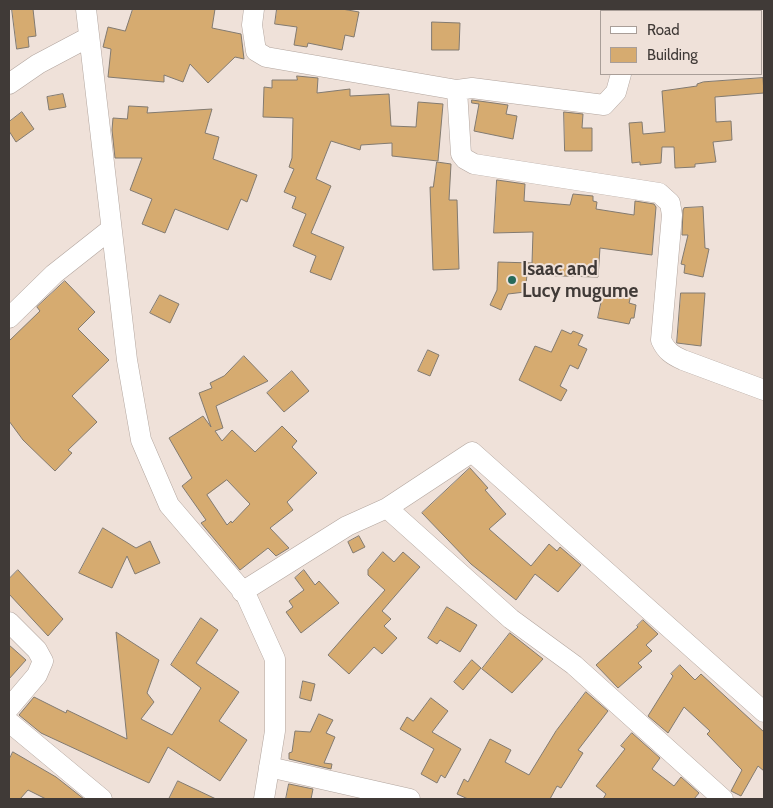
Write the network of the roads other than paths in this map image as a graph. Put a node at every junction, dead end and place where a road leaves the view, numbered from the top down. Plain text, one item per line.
1 (86, 9) edge
2 (254, 9) edge
3 (88, 37) junction
4 (621, 75) edge
5 (9, 84) edge
6 (457, 90) junction
7 (111, 229) junction
8 (9, 318) edge
9 (764, 390) edge
10 (387, 508) junction
11 (242, 592) junction
12 (9, 622) edge
13 (9, 708) edge
14 (764, 712) edge
15 (9, 722) edge
16 (269, 767) junction
17 (102, 799) edge
18 (264, 799) edge
19 (410, 799) edge
20 (723, 799) edge

1 - 3 street
2 - 6 street
3 - 5 street
3 - 7 street
4 - 6 street
6 - 9 street
7 - 8 street
7 - 11 street
10 - 11 street
10 - 14 street
10 - 20 street
11 - 16 street
12 - 13 street
15 - 17 street
16 - 18 street
16 - 19 street

